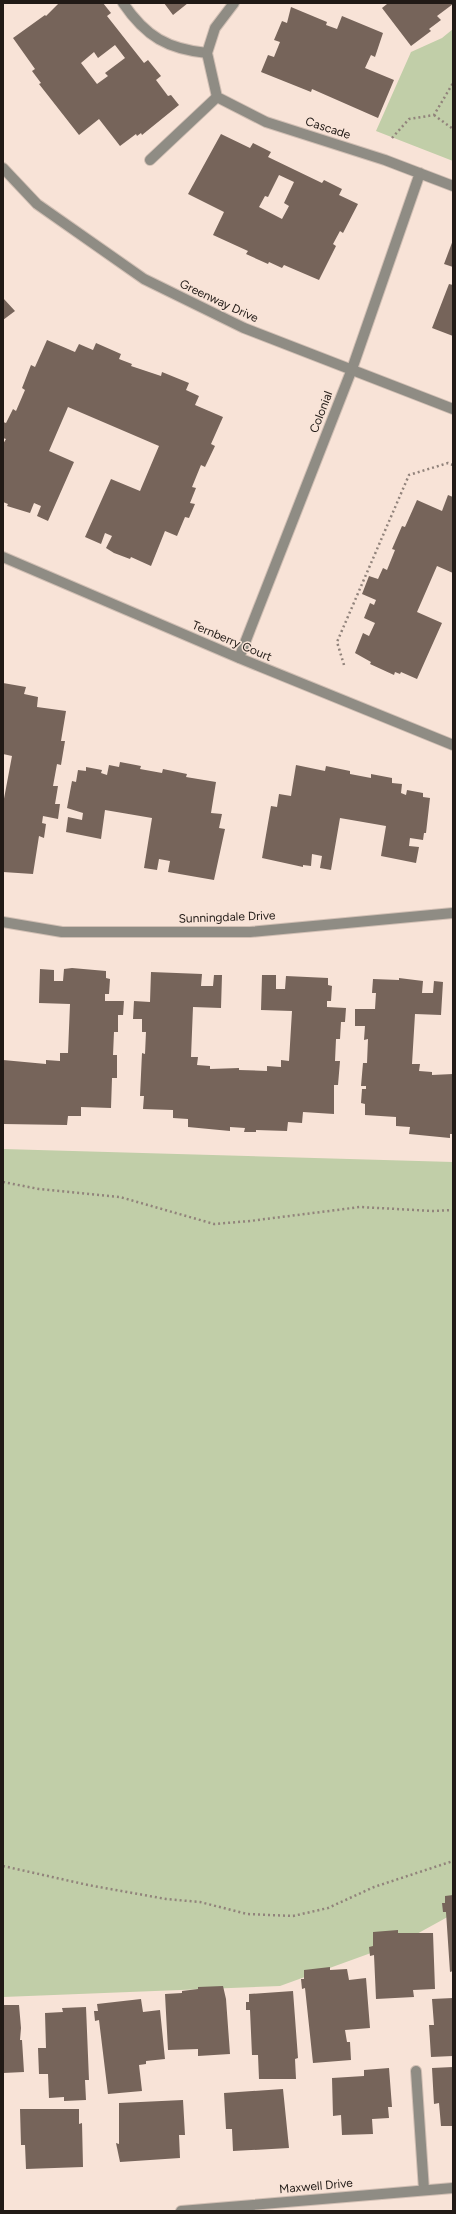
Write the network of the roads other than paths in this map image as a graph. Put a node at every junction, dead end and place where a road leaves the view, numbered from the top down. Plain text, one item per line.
1 (123, 3) edge
2 (234, 3) edge
3 (207, 53) junction
4 (217, 97) junction
5 (150, 160) dead end
6 (3, 168) edge
7 (420, 173) junction
8 (453, 186) edge
9 (352, 369) junction
10 (453, 409) edge
11 (3, 557) edge
12 (239, 658) junction
13 (453, 745) edge
14 (453, 913) edge
15 (3, 922) edge
16 (416, 2071) dead end
17 (453, 2188) edge
18 (424, 2190) junction
19 (181, 2211) edge

1 - 3 street
2 - 3 street
3 - 4 street
4 - 5 street
4 - 7 street, Cascade
6 - 9 street, Greenway Drive
7 - 8 street, Cascade
7 - 9 street, Colonial
9 - 10 street, Greenway Drive
9 - 12 street, Colonial
11 - 12 street, Ternberry Court
12 - 13 street, Ternberry Court
14 - 15 street, Sunningdale Drive
16 - 18 street
17 - 18 street, Maxwell Drive
18 - 19 street, Maxwell Drive

